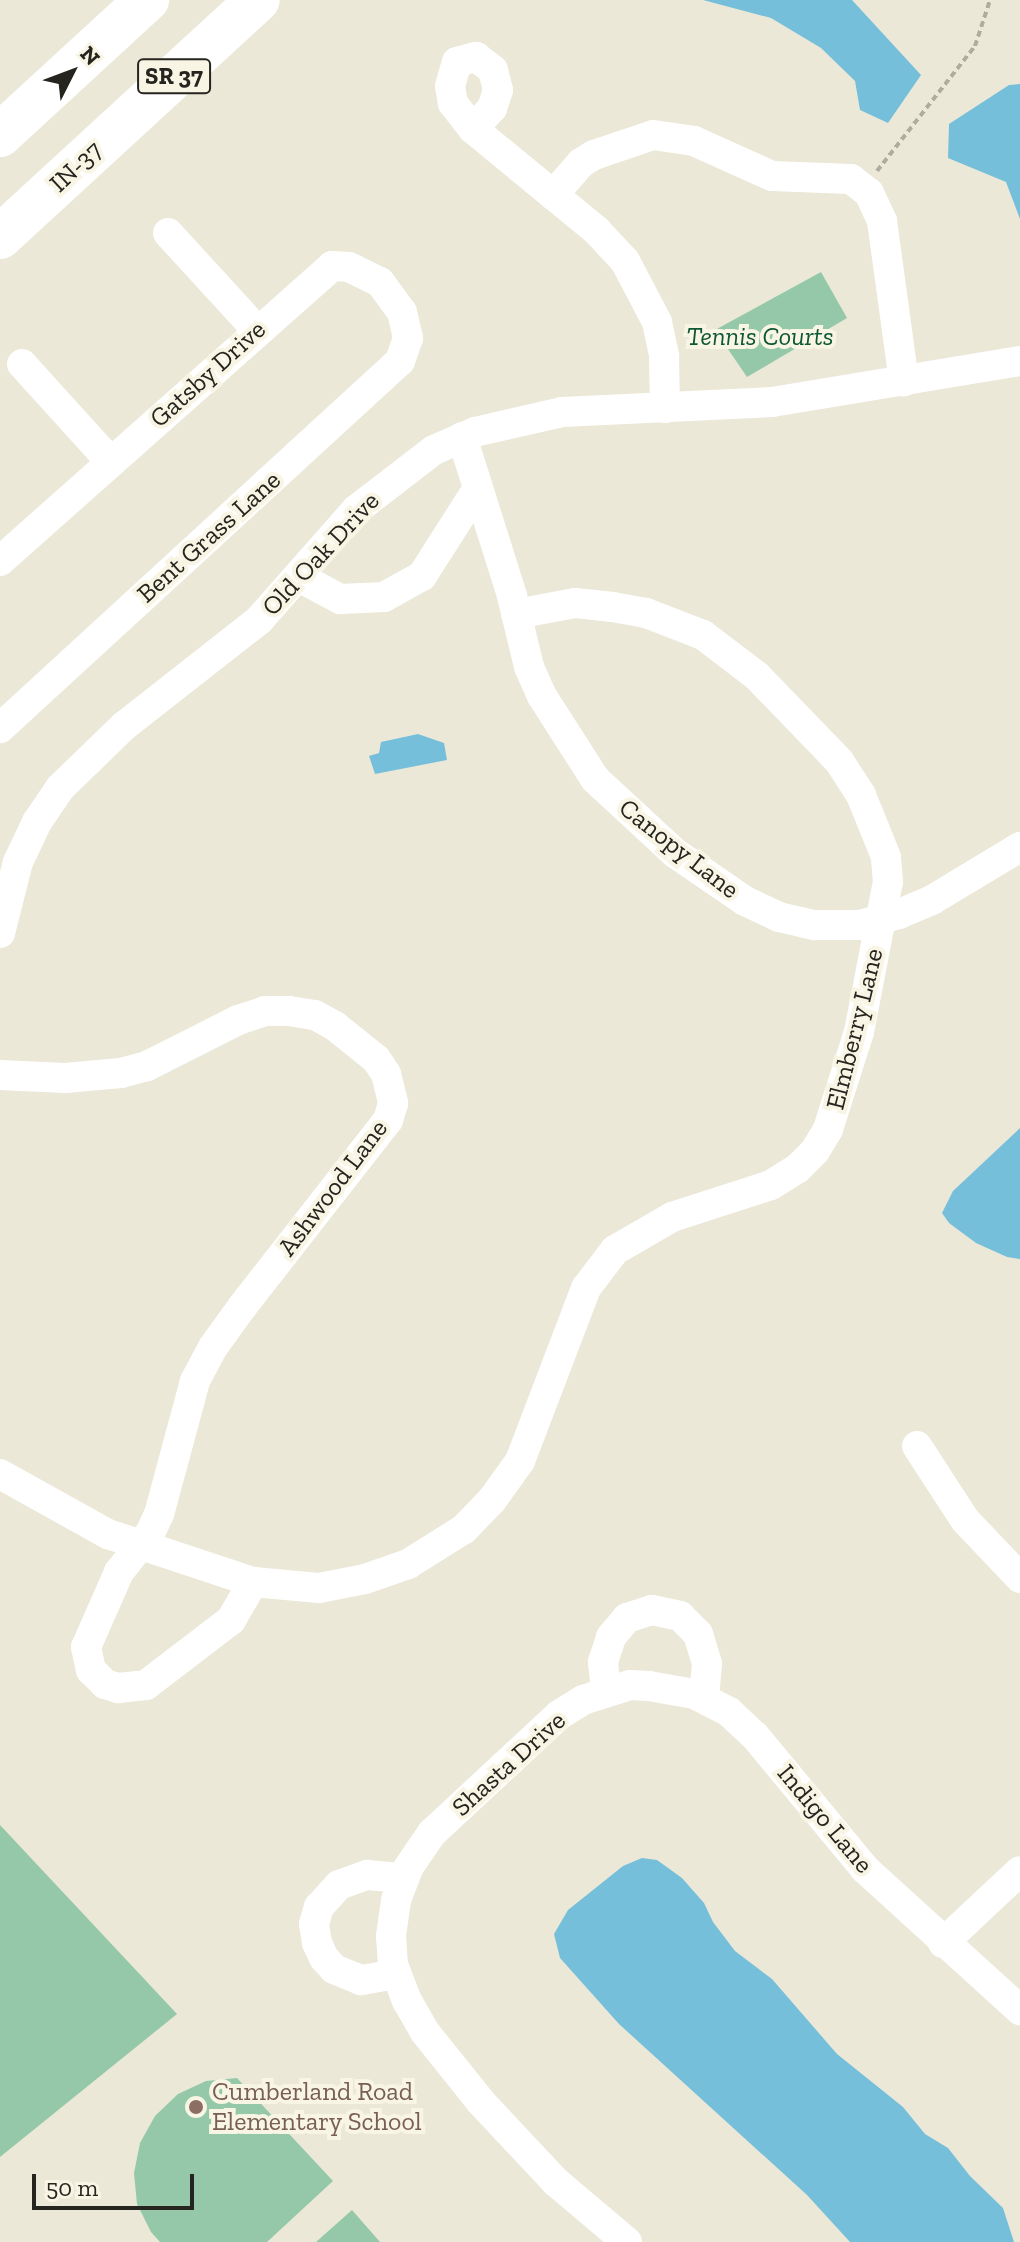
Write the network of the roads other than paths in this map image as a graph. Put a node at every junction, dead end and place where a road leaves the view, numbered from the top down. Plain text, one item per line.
1 (147, 0) edge
2 (258, 0) edge
3 (473, 129) dead end
4 (0, 135) edge
5 (553, 195) junction
6 (168, 233) dead end
7 (0, 237) edge
8 (257, 330) junction
9 (408, 338) joint
10 (1020, 361) edge
11 (22, 364) dead end
12 (904, 382) junction
13 (665, 408) junction
14 (462, 437) junction
15 (111, 462) junction
16 (478, 488) junction
17 (0, 561) edge
18 (299, 577) junction
19 (516, 614) junction
20 (0, 728) edge
21 (1020, 847) edge
22 (883, 920) junction
23 (0, 933) edge
24 (0, 1075) edge
25 (917, 1446) dead end
26 (0, 1474) edge
27 (140, 1546) junction
28 (1020, 1578) edge
29 (253, 1582) junction
30 (606, 1691) junction
31 (704, 1697) junction
32 (1020, 1871) edge
33 (403, 1878) junction
34 (943, 1943) junction
35 (396, 1974) junction
36 (1020, 2010) edge
37 (627, 2242) edge

1 - 4 highway, SR 37
2 - 7 highway, IN-37 / SR 37
3 - 5 street
5 - 12 street
5 - 13 street
6 - 8 street
8 - 9 street, Gatsby Drive
8 - 15 street, Gatsby Drive
9 - 20 street, Bent Grass Lane
10 - 12 street, Old Oak Drive
11 - 15 street
12 - 13 street, Old Oak Drive
13 - 14 street, Old Oak Drive
14 - 16 street, Canopy Lane
14 - 18 street, Old Oak Drive
15 - 17 street, Gatsby Drive
16 - 18 street
16 - 19 street, Canopy Lane
18 - 23 street, Old Oak Drive
19 - 22 street, Canopy Lane
19 - 22 street, Elmberry Lane
21 - 22 street, Canopy Lane
22 - 29 street, Elmberry Lane
24 - 27 street, Ashwood Lane
25 - 28 street
26 - 27 street
27 - 29 street
27 - 29 street, Ashwood Lane
30 - 31 street, Indigo Lane
30 - 31 street
30 - 33 street, Shasta Drive
31 - 34 street, Indigo Lane
32 - 34 street
33 - 35 street, Shasta Drive
33 - 35 street
34 - 36 street, Indigo Lane
35 - 37 street, Shasta Drive

